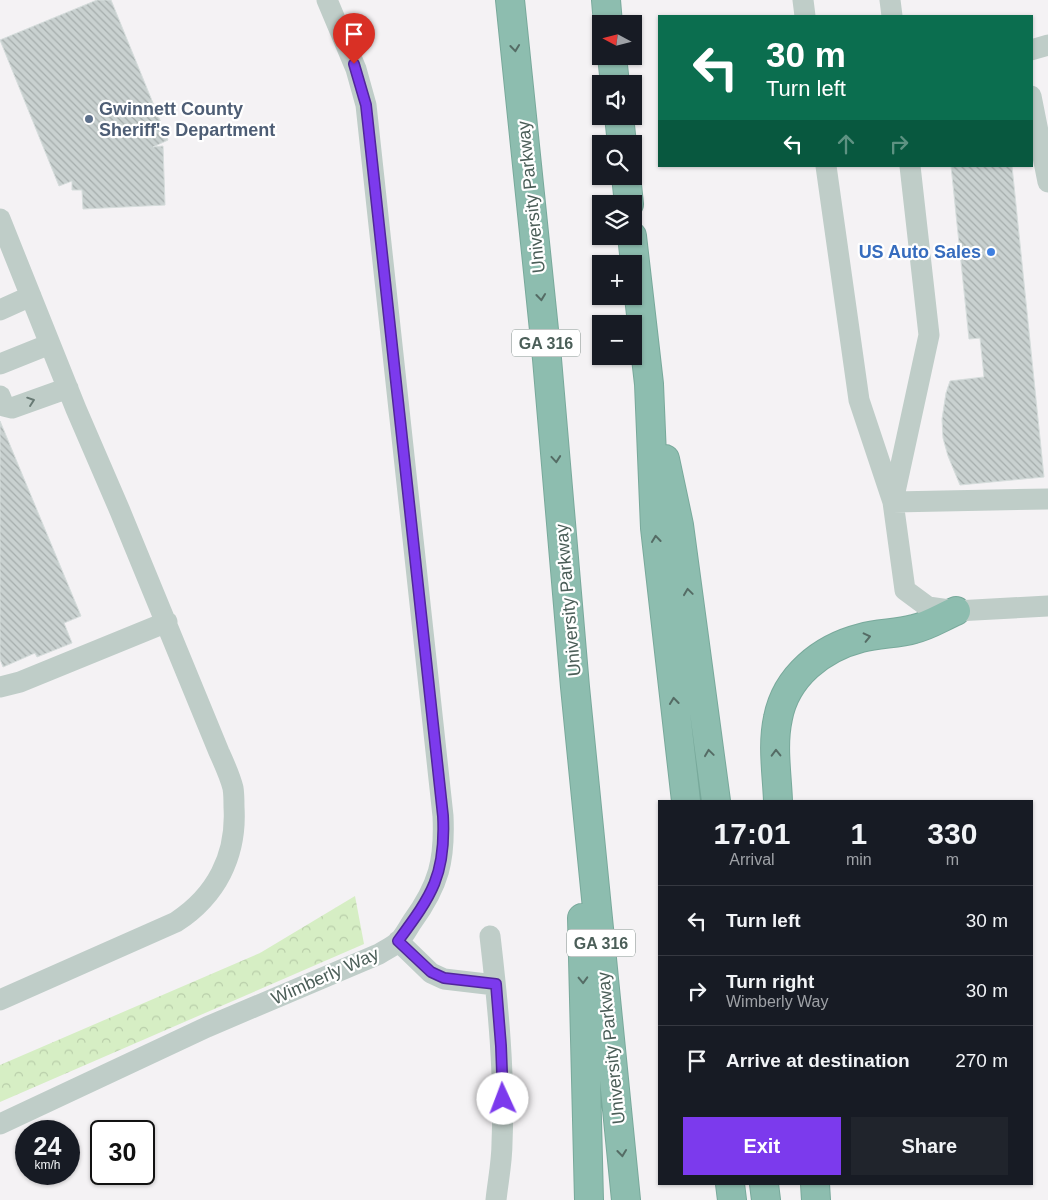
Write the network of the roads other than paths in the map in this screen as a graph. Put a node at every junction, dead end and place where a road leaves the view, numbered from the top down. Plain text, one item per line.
1 (327, 0) edge
2 (510, 0) edge
3 (606, 0) edge
4 (803, 0) edge
5 (890, 0) edge
6 (607, 15) edge
7 (805, 15) edge
8 (892, 15) edge
9 (1048, 45) edge
10 (1033, 49) edge
11 (1033, 106) edge
12 (826, 167) edge
13 (910, 167) edge
14 (1048, 182) edge
15 (0, 219) edge
16 (633, 245) edge
17 (7, 258) edge
18 (31, 296) junction
19 (0, 310) edge
20 (50, 344) junction
21 (0, 364) edge
22 (649, 384) junction
23 (68, 388) junction
24 (0, 396) edge
25 (1048, 499) edge
26 (893, 502) junction
27 (1048, 606) edge
28 (956, 611) junction
29 (166, 622) junction
30 (0, 687) edge
31 (575, 687) junction
32 (686, 800) edge
33 (716, 800) edge
34 (778, 800) edge
35 (490, 936) dead end
36 (398, 941) junction
37 (496, 984) junction
38 (0, 1000) edge
39 (0, 1124) edge
40 (730, 1185) edge
41 (764, 1185) edge
42 (815, 1185) edge
43 (496, 1200) edge
44 (589, 1200) edge
45 (626, 1200) edge
46 (732, 1200) edge
47 (766, 1200) edge
48 (816, 1200) edge

1 - 36 street, Wimberly Way
2 -> 31 highway, University Parkway / GA 316
3 - 6 highway
4 - 7 street
5 - 8 street
9 - 10 street
11 - 14 street
12 - 26 street
13 - 26 street
15 - 17 street
16 - 22 highway
17 - 18 street
18 - 19 street
18 - 20 street
20 - 21 street
20 - 23 street
32 -> 22 highway
33 -> 22 highway
24 -> 23 street
23 - 29 street
25 - 26 street
26 - 28 street
27 - 28 street
34 -> 28 highway
29 - 30 street
29 - 38 street
31 -> 44 highway
31 -> 45 highway, University Parkway / GA 316
35 - 37 street
36 - 37 street
36 - 39 street, Wimberly Way
37 - 43 street
40 - 46 highway
41 - 47 highway
42 - 48 highway

